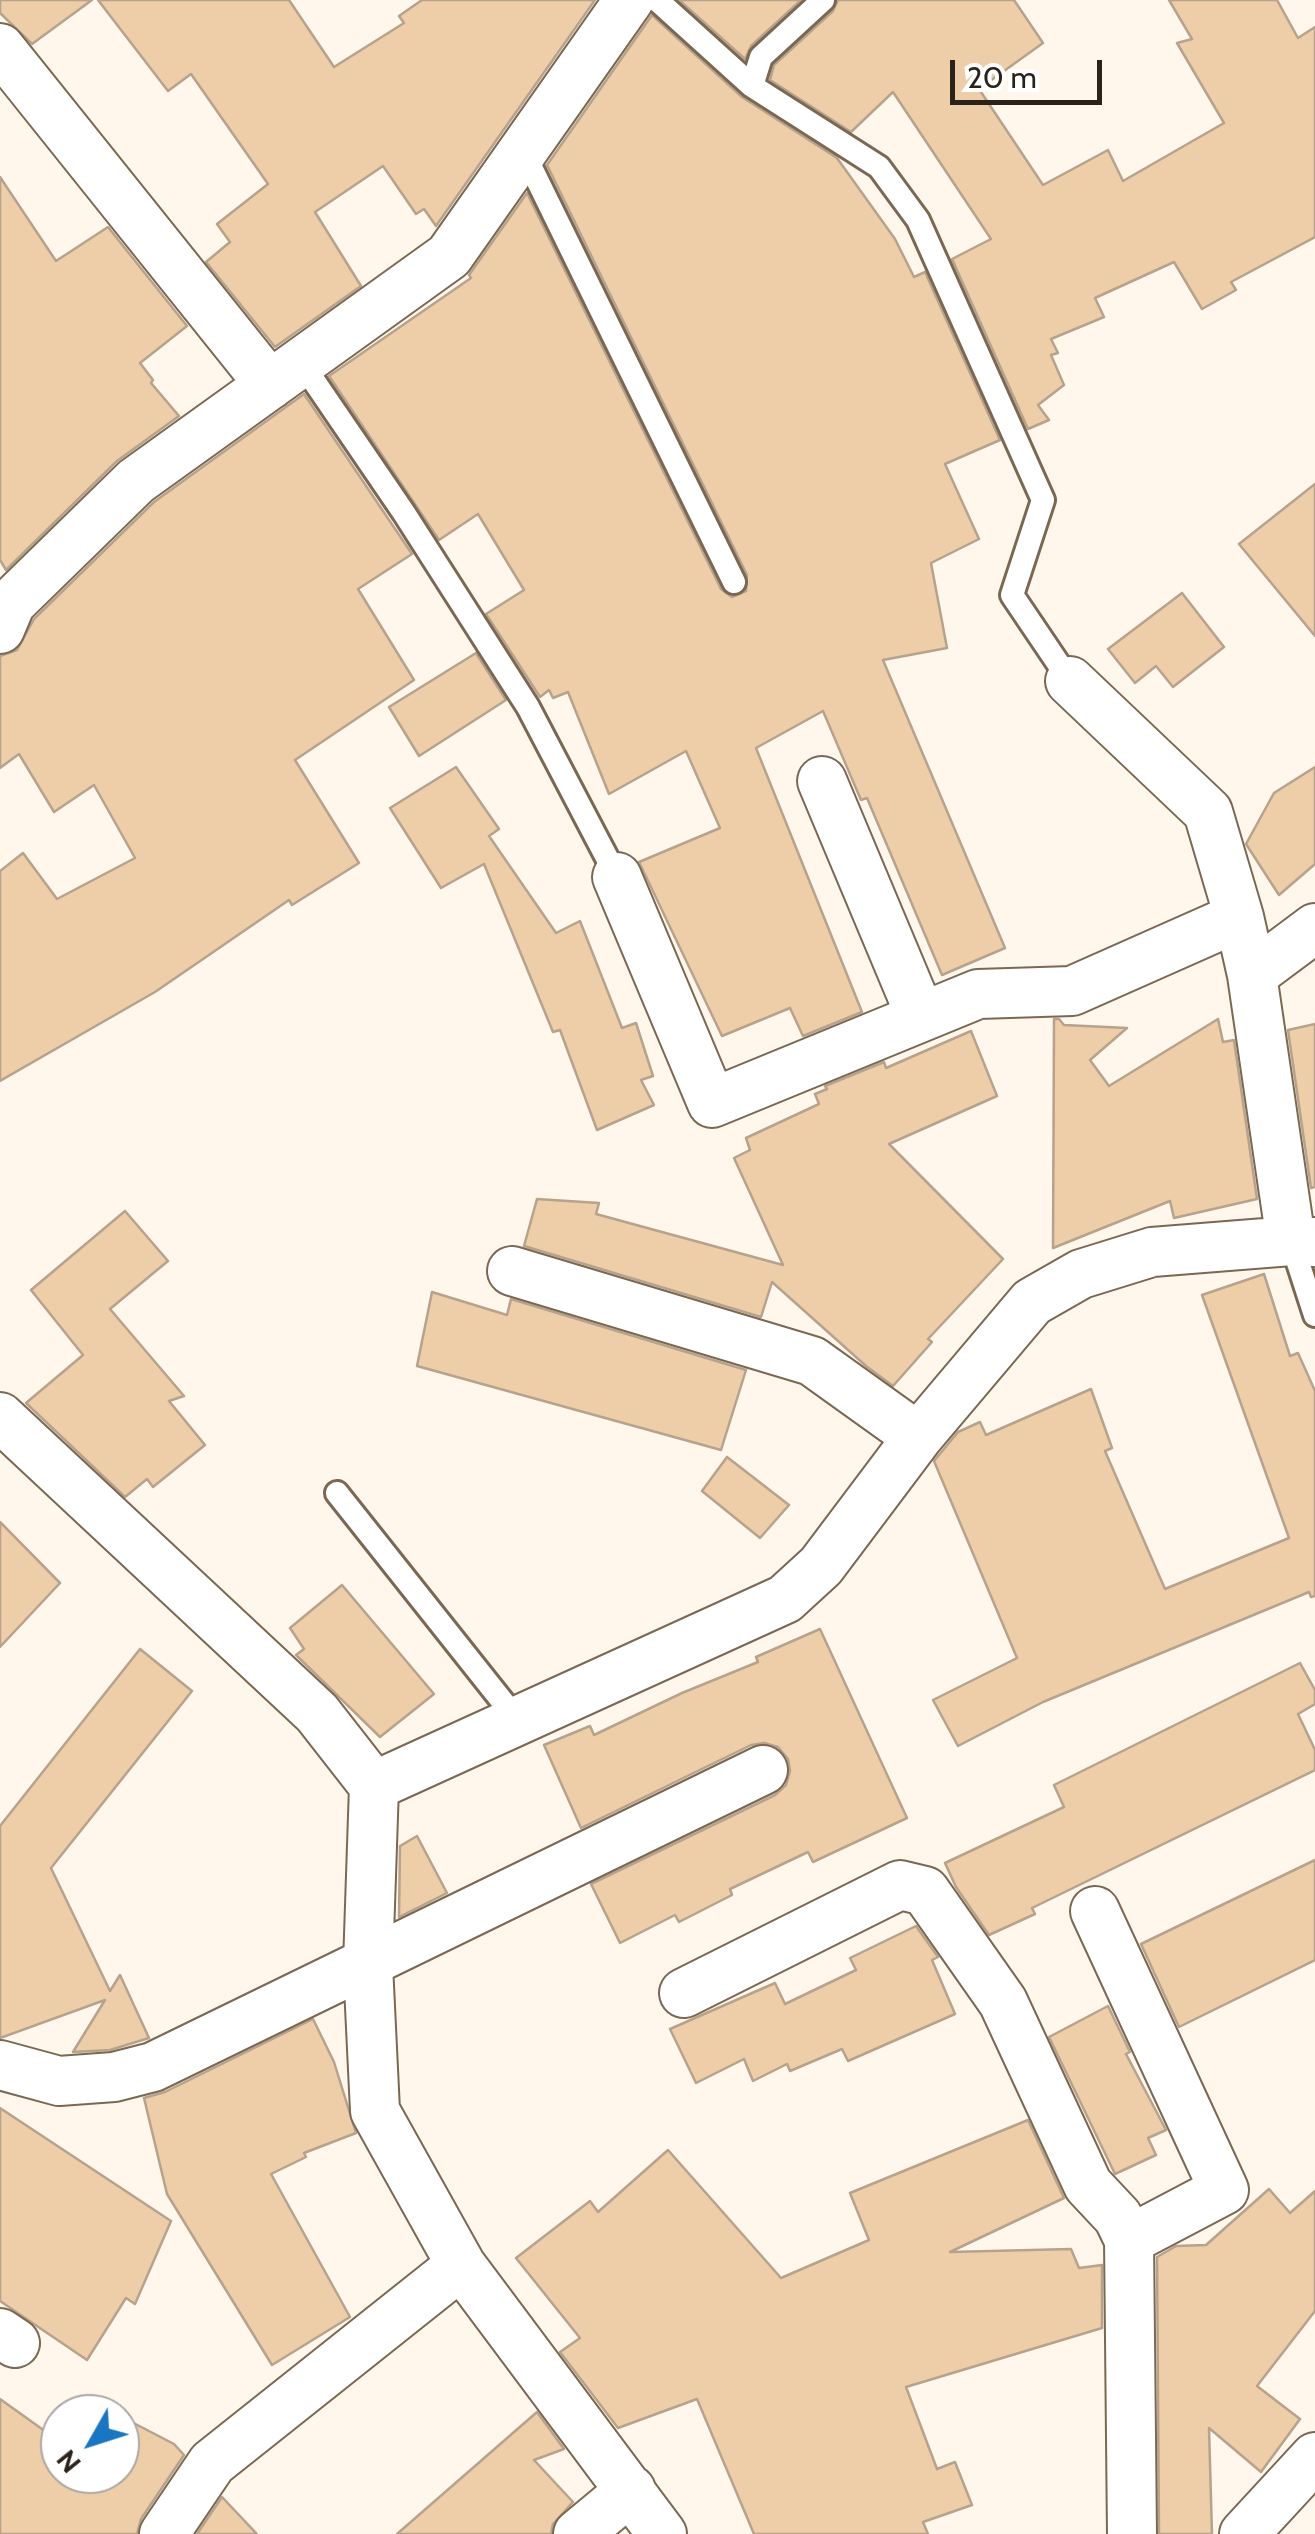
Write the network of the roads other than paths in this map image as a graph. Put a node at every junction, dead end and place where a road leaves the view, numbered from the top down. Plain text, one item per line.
1 (629, 0) edge
2 (657, 0) edge
3 (824, 0) edge
4 (0, 48) edge
5 (752, 86) junction
6 (522, 151) junction
7 (286, 374) junction
8 (734, 582) dead end
9 (0, 629) edge
10 (1070, 681) joint
11 (822, 781) dead end
12 (617, 876) joint
13 (1239, 917) junction
14 (1315, 928) edge
15 (1252, 975) junction
16 (922, 1017) junction
17 (1303, 1242) edge
18 (512, 1272) dead end
19 (1315, 1315) edge
20 (0, 1418) edge
21 (918, 1438) junction
22 (336, 1492) dead end
23 (518, 1721) junction
24 (763, 1770) dead end
25 (374, 1786) junction
26 (1095, 1911) dead end
27 (368, 1965) junction
28 (684, 1993) dead end
29 (0, 2065) edge
30 (1129, 2240) junction
31 (462, 2265) junction
32 (1315, 2457) edge
33 (631, 2490) junction
34 (164, 2534) edge
35 (578, 2534) edge
36 (662, 2534) edge
37 (1132, 2534) edge
38 (1244, 2534) edge

1 - 6 street
2 - 5 lane
3 - 5 lane
4 - 7 street
5 - 10 lane
6 - 7 street
6 - 8 lane
7 - 9 street
7 - 12 lane
10 - 13 street
11 - 16 street
12 - 16 street
13 - 15 street
13 - 16 street
14 - 15 street
15 - 17 street
17 - 19 lane
17 - 21 street
18 - 21 street
20 - 25 street
21 - 23 street
22 - 23 lane
23 - 25 street
24 - 27 street
25 - 27 street
26 - 30 street
27 - 29 street
27 - 31 street
28 - 30 street
30 - 37 street
31 - 33 street
31 - 34 street
32 - 38 street
33 - 35 street
33 - 36 street

